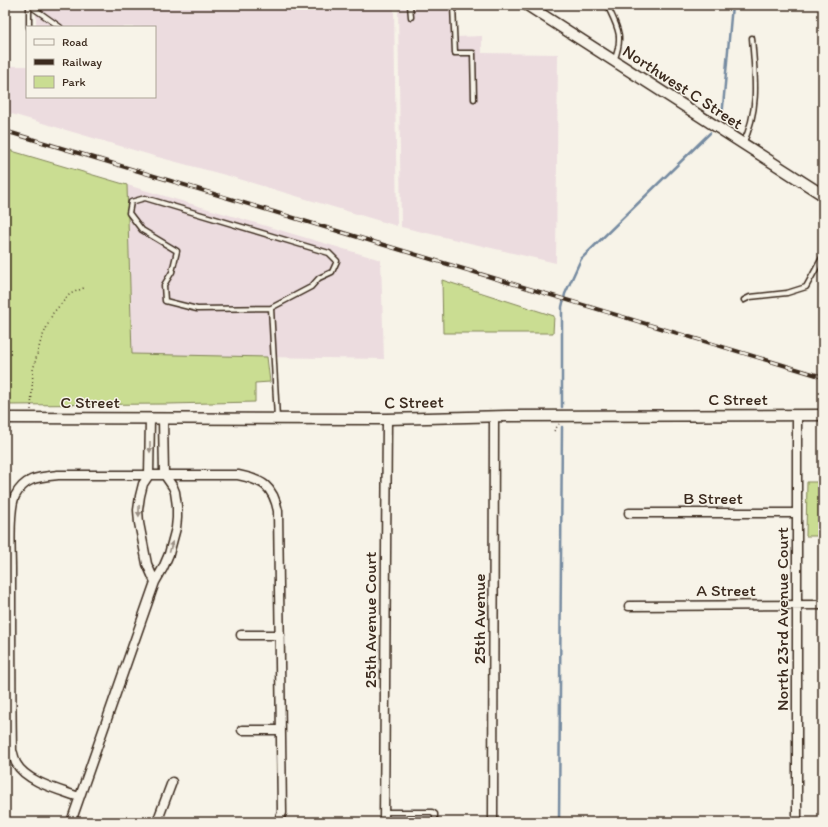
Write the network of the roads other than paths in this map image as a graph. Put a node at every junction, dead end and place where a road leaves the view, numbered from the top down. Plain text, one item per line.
1 (29, 5) edge
2 (410, 5) edge
3 (453, 5) edge
4 (527, 5) edge
5 (607, 5) edge
6 (411, 18) dead end
7 (29, 26) edge
8 (59, 26) edge
9 (752, 38) dead end
10 (613, 61) junction
11 (474, 99) dead end
12 (742, 144) junction
13 (823, 195) edge
14 (823, 256) edge
15 (744, 300) dead end
16 (271, 308) junction
17 (797, 415) junction
18 (823, 415) edge
19 (494, 417) junction
20 (5, 418) edge
21 (278, 418) junction
22 (150, 419) junction
23 (163, 419) junction
24 (387, 419) junction
25 (164, 474) junction
26 (149, 475) junction
27 (629, 513) dead end
28 (796, 513) junction
29 (155, 582) junction
30 (797, 605) junction
31 (823, 605) edge
32 (629, 606) dead end
33 (241, 635) dead end
34 (280, 635) junction
35 (242, 730) dead end
36 (281, 730) junction
37 (172, 782) dead end
38 (79, 796) junction
39 (384, 812) junction
40 (71, 822) edge
41 (157, 822) edge
42 (278, 822) edge
43 (384, 822) edge
44 (435, 822) edge
45 (493, 822) edge
46 (797, 822) edge

1 - 7 lane
1 - 8 lane
2 - 6 lane
3 - 11 lane
4 - 10 street, Northwest C Street
5 - 10 lane
9 - 12 lane
10 - 12 street, Northwest C Street
12 - 13 street, Northwest C Street
14 - 15 lane
16 - 16 lane
16 - 21 lane
17 - 18 street, C Street
17 - 19 street, C Street
17 - 28 street, North 23rd Avenue Court
19 - 24 street, C Street
19 - 45 street, 25th Avenue
20 - 22 street, C Street
21 - 23 street, C Street
21 - 24 street, C Street
22 - 23 street, C Street
22 -> 26 street
23 - 25 street
24 - 39 street, 25th Avenue Court
25 - 26 street
29 -> 25 street
25 - 34 street
26 -> 29 street
26 - 38 street
27 - 28 street, B Street
28 - 30 street, North 23rd Avenue Court
29 - 38 street
30 - 31 street, A Street
30 - 32 street, A Street
30 - 46 street, North 23rd Avenue Court
33 - 34 street
34 - 36 street
35 - 36 street
36 - 42 street
37 - 41 street
38 - 40 street
39 - 43 street, 25th Avenue Court
39 - 44 lane

